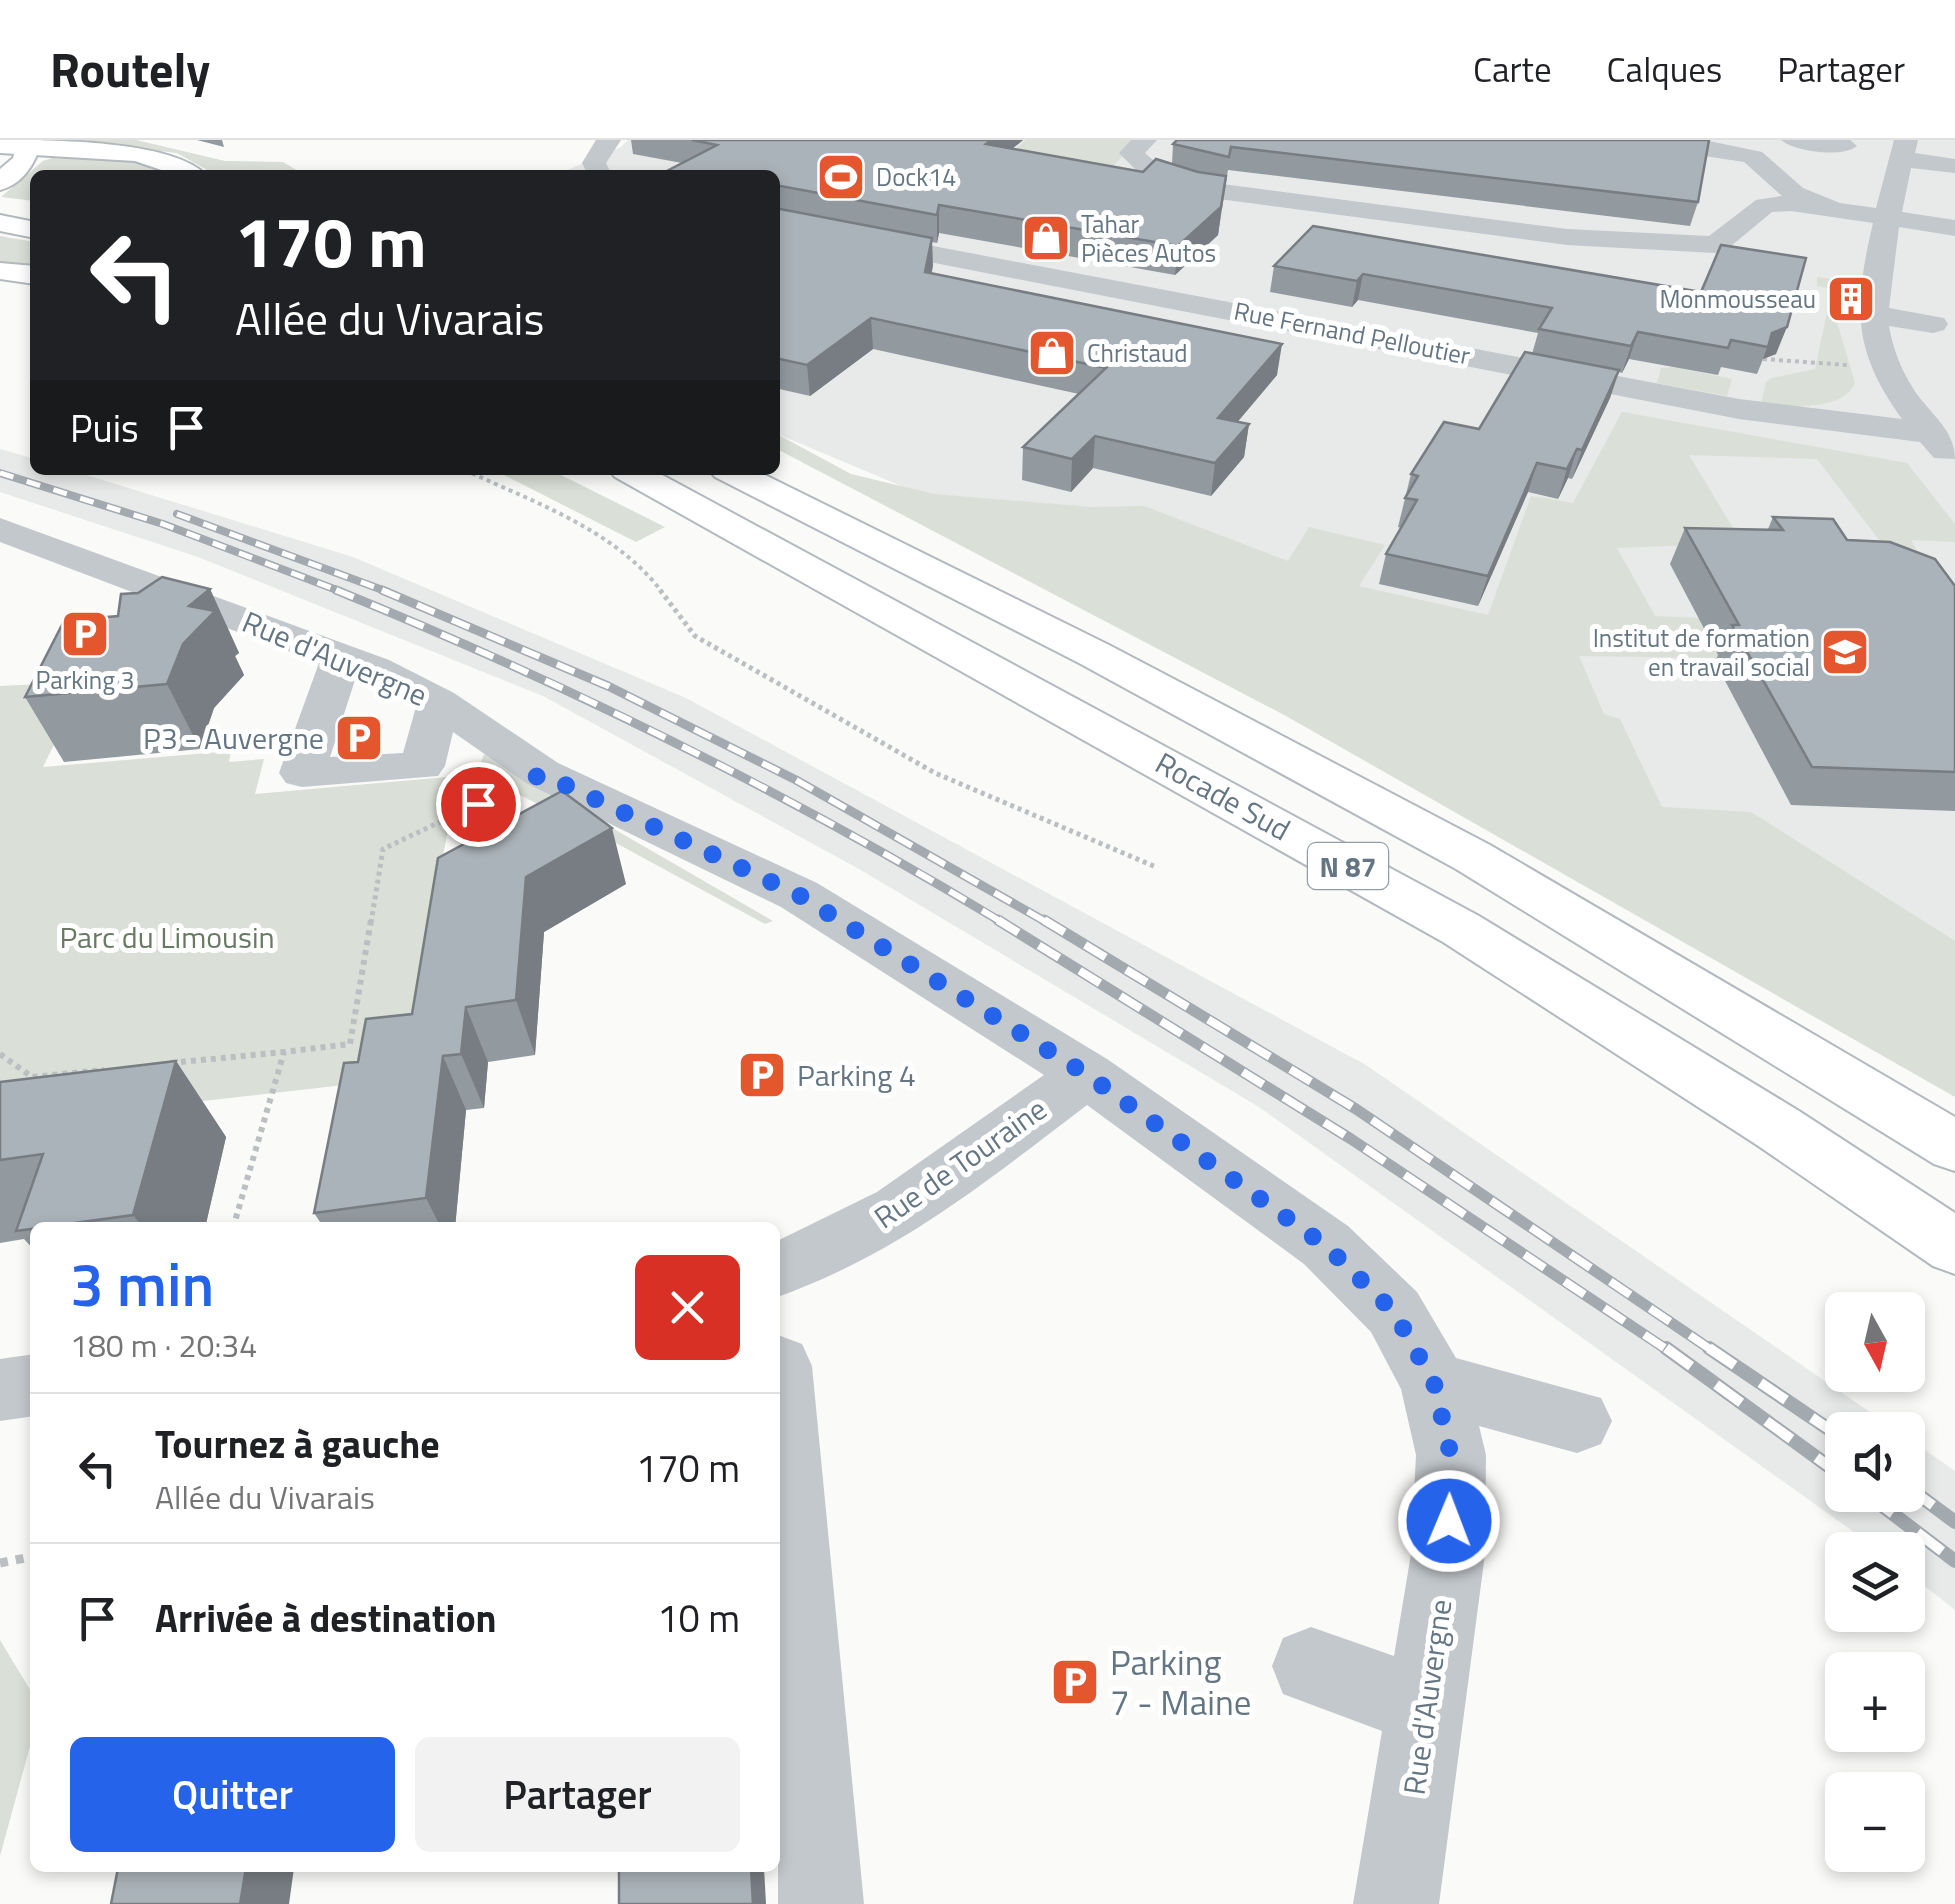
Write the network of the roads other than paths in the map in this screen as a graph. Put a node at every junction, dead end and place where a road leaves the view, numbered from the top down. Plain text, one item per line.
1 (60, 140) edge
2 (1145, 140) edge
3 (1645, 140) edge
4 (1793, 140) edge
5 (1657, 141) edge
6 (29, 143) edge
7 (1903, 145) edge
8 (0, 146) edge
9 (1845, 146) dead end
10 (564, 152) dead end
11 (140, 154) junction
12 (606, 158) edge
13 (1955, 166) edge
14 (186, 170) edge
15 (1, 182) edge
16 (30, 204) edge
17 (1836, 208) junction
18 (1890, 218) junction
19 (0, 223) edge
20 (780, 225) edge
21 (1955, 228) edge
22 (30, 229) edge
23 (0, 271) edge
24 (30, 274) edge
25 (1872, 314) junction
26 (1933, 324) dead end
27 (1930, 433) junction
28 (1955, 460) edge
29 (605, 475) edge
30 (636, 475) edge
31 (744, 475) edge
32 (781, 486) edge
33 (719, 524) junction
34 (0, 529) edge
35 (342, 657) junction
36 (439, 702) junction
37 (1086, 1074) junction
38 (1955, 1147) edge
39 (1955, 1247) edge
40 (780, 1268) edge
41 (1434, 1383) junction
42 (30, 1386) edge
43 (0, 1390) edge
44 (780, 1390) edge
45 (1578, 1421) dead end
46 (1312, 1666) dead end
47 (1425, 1707) junction
48 (822, 1904) edge
49 (1396, 1904) edge

1 - 11 main road
2 - 17 street
3 - 5 street
4 - 9 street
5 - 17 street
6 - 8 main road
6 - 11 main road
6 - 15 main road
7 - 13 street
7 - 18 street
10 - 12 street
11 - 14 main road
15 - 16 main road
17 - 18 street
18 - 21 street
18 - 25 street
19 - 22 main road
20 - 27 street, Rue Fernand Pelloutier
23 - 24 main road
25 - 26 street
25 - 27 street
27 - 28 street
29 - 33 main road
30 - 33 main road, Rocade Sud / N 87
31 - 32 main road, N 87
32 - 38 main road, N 87
33 - 39 main road, Rocade Sud / N 87
34 - 35 street, Rue d'Auvergne
35 - 36 street, Rue d'Auvergne
35 - 36 street
36 - 37 street, Rue d'Auvergne
37 - 40 street, Rue de Touraine
37 - 41 street, Rue d'Auvergne
41 - 45 street
41 - 47 street, Rue d'Auvergne
42 - 43 street
44 - 48 street
46 - 47 street
47 - 49 street, Rue d'Auvergne

